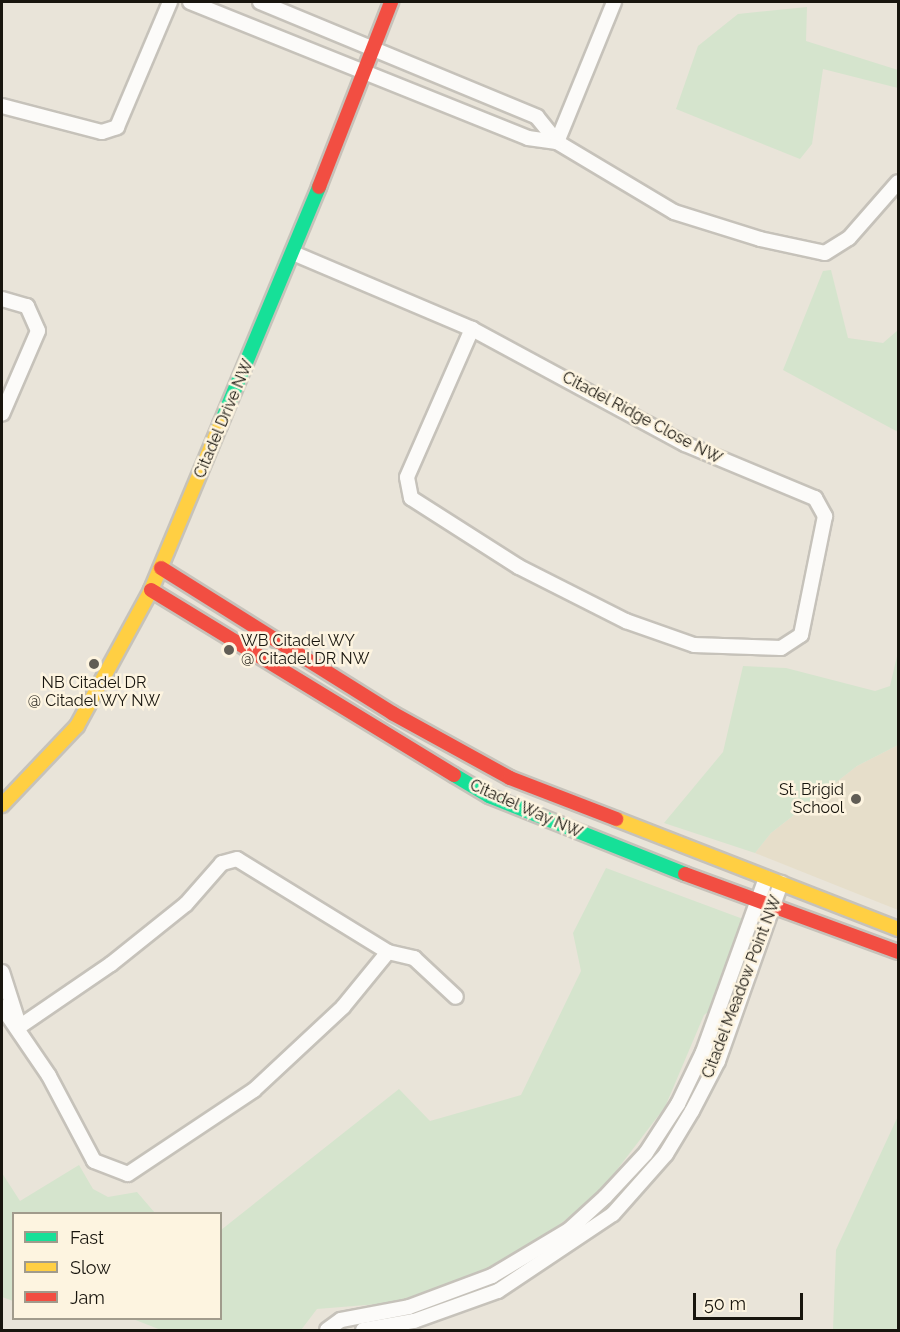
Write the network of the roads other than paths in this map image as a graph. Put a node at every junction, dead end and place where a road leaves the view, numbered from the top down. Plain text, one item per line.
1 (170, 2) edge
2 (190, 2) edge
3 (260, 2) edge
4 (391, 2) edge
5 (614, 2) edge
6 (375, 47) junction
7 (366, 71) junction
8 (2, 106) edge
9 (557, 142) junction
10 (898, 182) edge
11 (293, 253) junction
12 (2, 298) edge
13 (472, 329) junction
14 (2, 414) edge
15 (161, 567) junction
16 (151, 590) junction
17 (392, 713) junction
18 (380, 731) junction
19 (2, 806) edge
20 (629, 828) junction
21 (620, 851) junction
22 (766, 878) junction
23 (781, 883) junction
24 (758, 900) junction
25 (773, 906) junction
26 (898, 929) edge
27 (388, 952) junction
28 (898, 952) edge
29 (2, 972) edge
30 (456, 997) dead end
31 (2, 1008) edge
32 (19, 1027) junction
33 (327, 1330) edge
34 (363, 1330) edge

1 - 8 street
2 - 7 street
3 - 6 street
4 - 6 street, Citadel Drive NW
5 - 9 street
6 - 7 street, Citadel Drive NW
6 - 9 street
7 - 9 street
7 - 11 street, Citadel Drive NW
9 - 10 street
11 - 13 street, Citadel Ridge Close NW
11 - 15 street, Citadel Drive NW
12 - 14 street
13 - 13 street, Citadel Ridge Close NW
15 - 16 street, Citadel Drive NW
15 - 17 street, Citadel Way NW
16 - 18 street, Citadel Way NW
16 - 19 street, Citadel Drive NW
17 - 18 street
17 - 20 street, Citadel Way NW
18 - 21 street, Citadel Way NW
20 - 21 street
20 - 22 street, Citadel Way NW
21 - 24 street, Citadel Way NW
22 - 23 street, Citadel Way NW
22 - 24 street, Citadel Meadow Point NW
23 - 25 street, Citadel Meadow Point NW
23 - 26 street, Citadel Way NW
24 - 25 street, Citadel Way NW
24 - 33 street, Citadel Meadow Point NW
25 - 28 street, Citadel Way NW
25 - 34 street, Citadel Meadow Point NW
27 - 30 street
27 - 32 street
27 - 32 street
29 - 32 street
31 - 32 street

